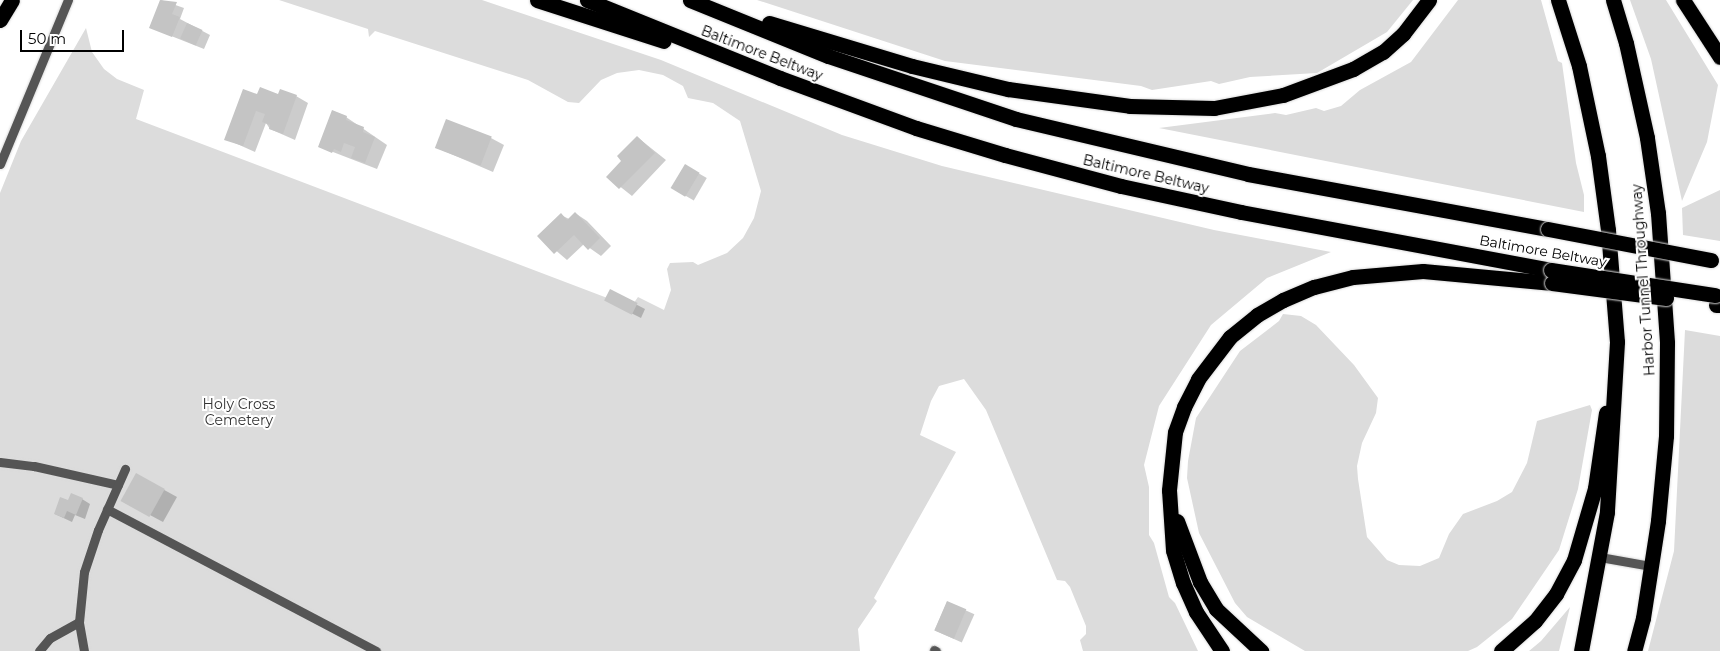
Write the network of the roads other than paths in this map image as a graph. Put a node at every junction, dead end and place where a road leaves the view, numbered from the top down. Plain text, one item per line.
1 (12, 0) edge
2 (68, 0) edge
3 (537, 0) edge
4 (587, 0) edge
5 (691, 0) edge
6 (1429, 0) edge
7 (1558, 0) edge
8 (1613, 0) edge
9 (1683, 0) edge
10 (0, 20) edge
11 (1720, 57) edge
12 (780, 78) junction
13 (0, 164) edge
14 (1716, 260) edge
15 (1551, 276) junction
16 (1718, 301) edge
17 (1617, 342) junction
18 (0, 462) edge
19 (125, 469) dead end
20 (118, 485) junction
21 (1169, 490) junction
22 (107, 509) junction
23 (1600, 557) junction
24 (1650, 566) junction
25 (79, 622) junction
26 (39, 651) edge
27 (84, 651) edge
28 (376, 651) edge
29 (1222, 651) edge
30 (1261, 651) edge
31 (1501, 651) edge
32 (1581, 651) edge
33 (1634, 651) edge

1 - 10 highway
2 - 13 lane
3 - 12 highway
4 - 12 highway, Baltimore Beltway
5 - 6 highway
5 - 14 highway, Baltimore Beltway, bridge
7 - 17 highway
8 - 24 highway, Harbor Tunnel Throughway
9 - 11 highway
12 - 15 highway, Baltimore Beltway
15 - 16 highway, Baltimore Beltway, bridge
15 - 21 highway
17 - 23 highway
17 - 31 highway
18 - 20 lane
19 - 20 lane
20 - 22 lane
21 - 29 highway
21 - 30 highway
22 - 25 lane
22 - 28 lane
23 - 24 lane
23 - 32 highway
24 - 33 highway, Harbor Tunnel Throughway
25 - 26 lane
25 - 27 lane

